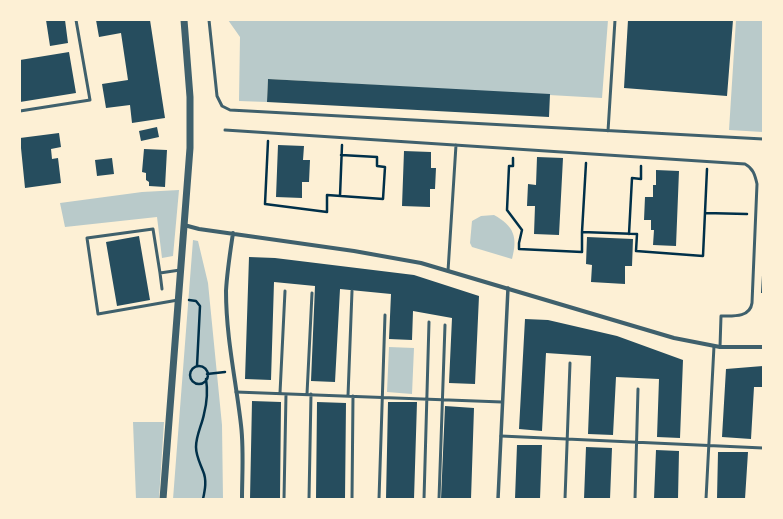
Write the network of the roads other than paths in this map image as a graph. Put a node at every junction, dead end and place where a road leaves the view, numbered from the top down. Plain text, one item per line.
1 (76, 20) edge
2 (184, 20) edge
3 (209, 20) edge
4 (615, 20) edge
5 (20, 111) edge
6 (225, 130) dead end
7 (608, 131) junction
8 (763, 139) edge
9 (456, 145) junction
10 (184, 224) junction
11 (233, 233) junction
12 (180, 270) junction
13 (448, 270) junction
14 (160, 273) junction
15 (508, 288) junction
16 (162, 289) dead end
17 (285, 291) dead end
18 (352, 291) dead end
19 (312, 293) dead end
20 (178, 300) junction
21 (385, 315) dead end
22 (429, 322) dead end
23 (445, 325) dead end
24 (714, 346) junction
25 (720, 347) junction
26 (763, 347) edge
27 (570, 363) dead end
28 (638, 389) dead end
29 (236, 392) junction
30 (280, 393) junction
31 (286, 394) junction
32 (309, 394) junction
33 (348, 396) junction
34 (353, 396) junction
35 (382, 397) junction
36 (427, 399) junction
37 (442, 399) junction
38 (502, 402) junction
39 (501, 436) junction
40 (567, 439) junction
41 (637, 442) junction
42 (709, 446) junction
43 (763, 448) edge
44 (163, 499) edge
45 (242, 499) edge
46 (284, 499) edge
47 (309, 499) edge
48 (352, 499) edge
49 (379, 499) edge
50 (424, 499) edge
51 (439, 499) edge
52 (498, 499) edge
53 (565, 499) edge
54 (635, 499) edge
55 (706, 499) edge

1 - 5 lane
2 - 10 street
3 - 7 lane
4 - 7 lane
6 - 9 lane
7 - 8 lane
9 - 13 lane
9 - 25 lane
10 - 11 street
10 - 12 street
11 - 13 street
11 - 29 street
12 - 14 lane
12 - 20 street
13 - 15 street
14 - 16 lane
14 - 20 lane
15 - 24 street
15 - 38 street
17 - 30 lane
18 - 33 lane
19 - 32 lane
20 - 44 street
21 - 35 lane
22 - 36 lane
23 - 37 lane
24 - 25 street
24 - 42 lane
25 - 26 street
27 - 40 lane
28 - 41 lane
29 - 30 lane
29 - 45 street
30 - 31 lane
31 - 32 lane
31 - 46 lane
32 - 33 lane
32 - 47 lane
33 - 34 lane
34 - 35 lane
34 - 48 lane
35 - 36 lane
35 - 49 lane
36 - 37 lane
36 - 50 lane
37 - 38 lane
37 - 51 lane
38 - 39 street
39 - 40 lane
39 - 52 street
40 - 41 lane
40 - 53 lane
41 - 42 lane
41 - 54 lane
42 - 43 lane
42 - 55 lane

